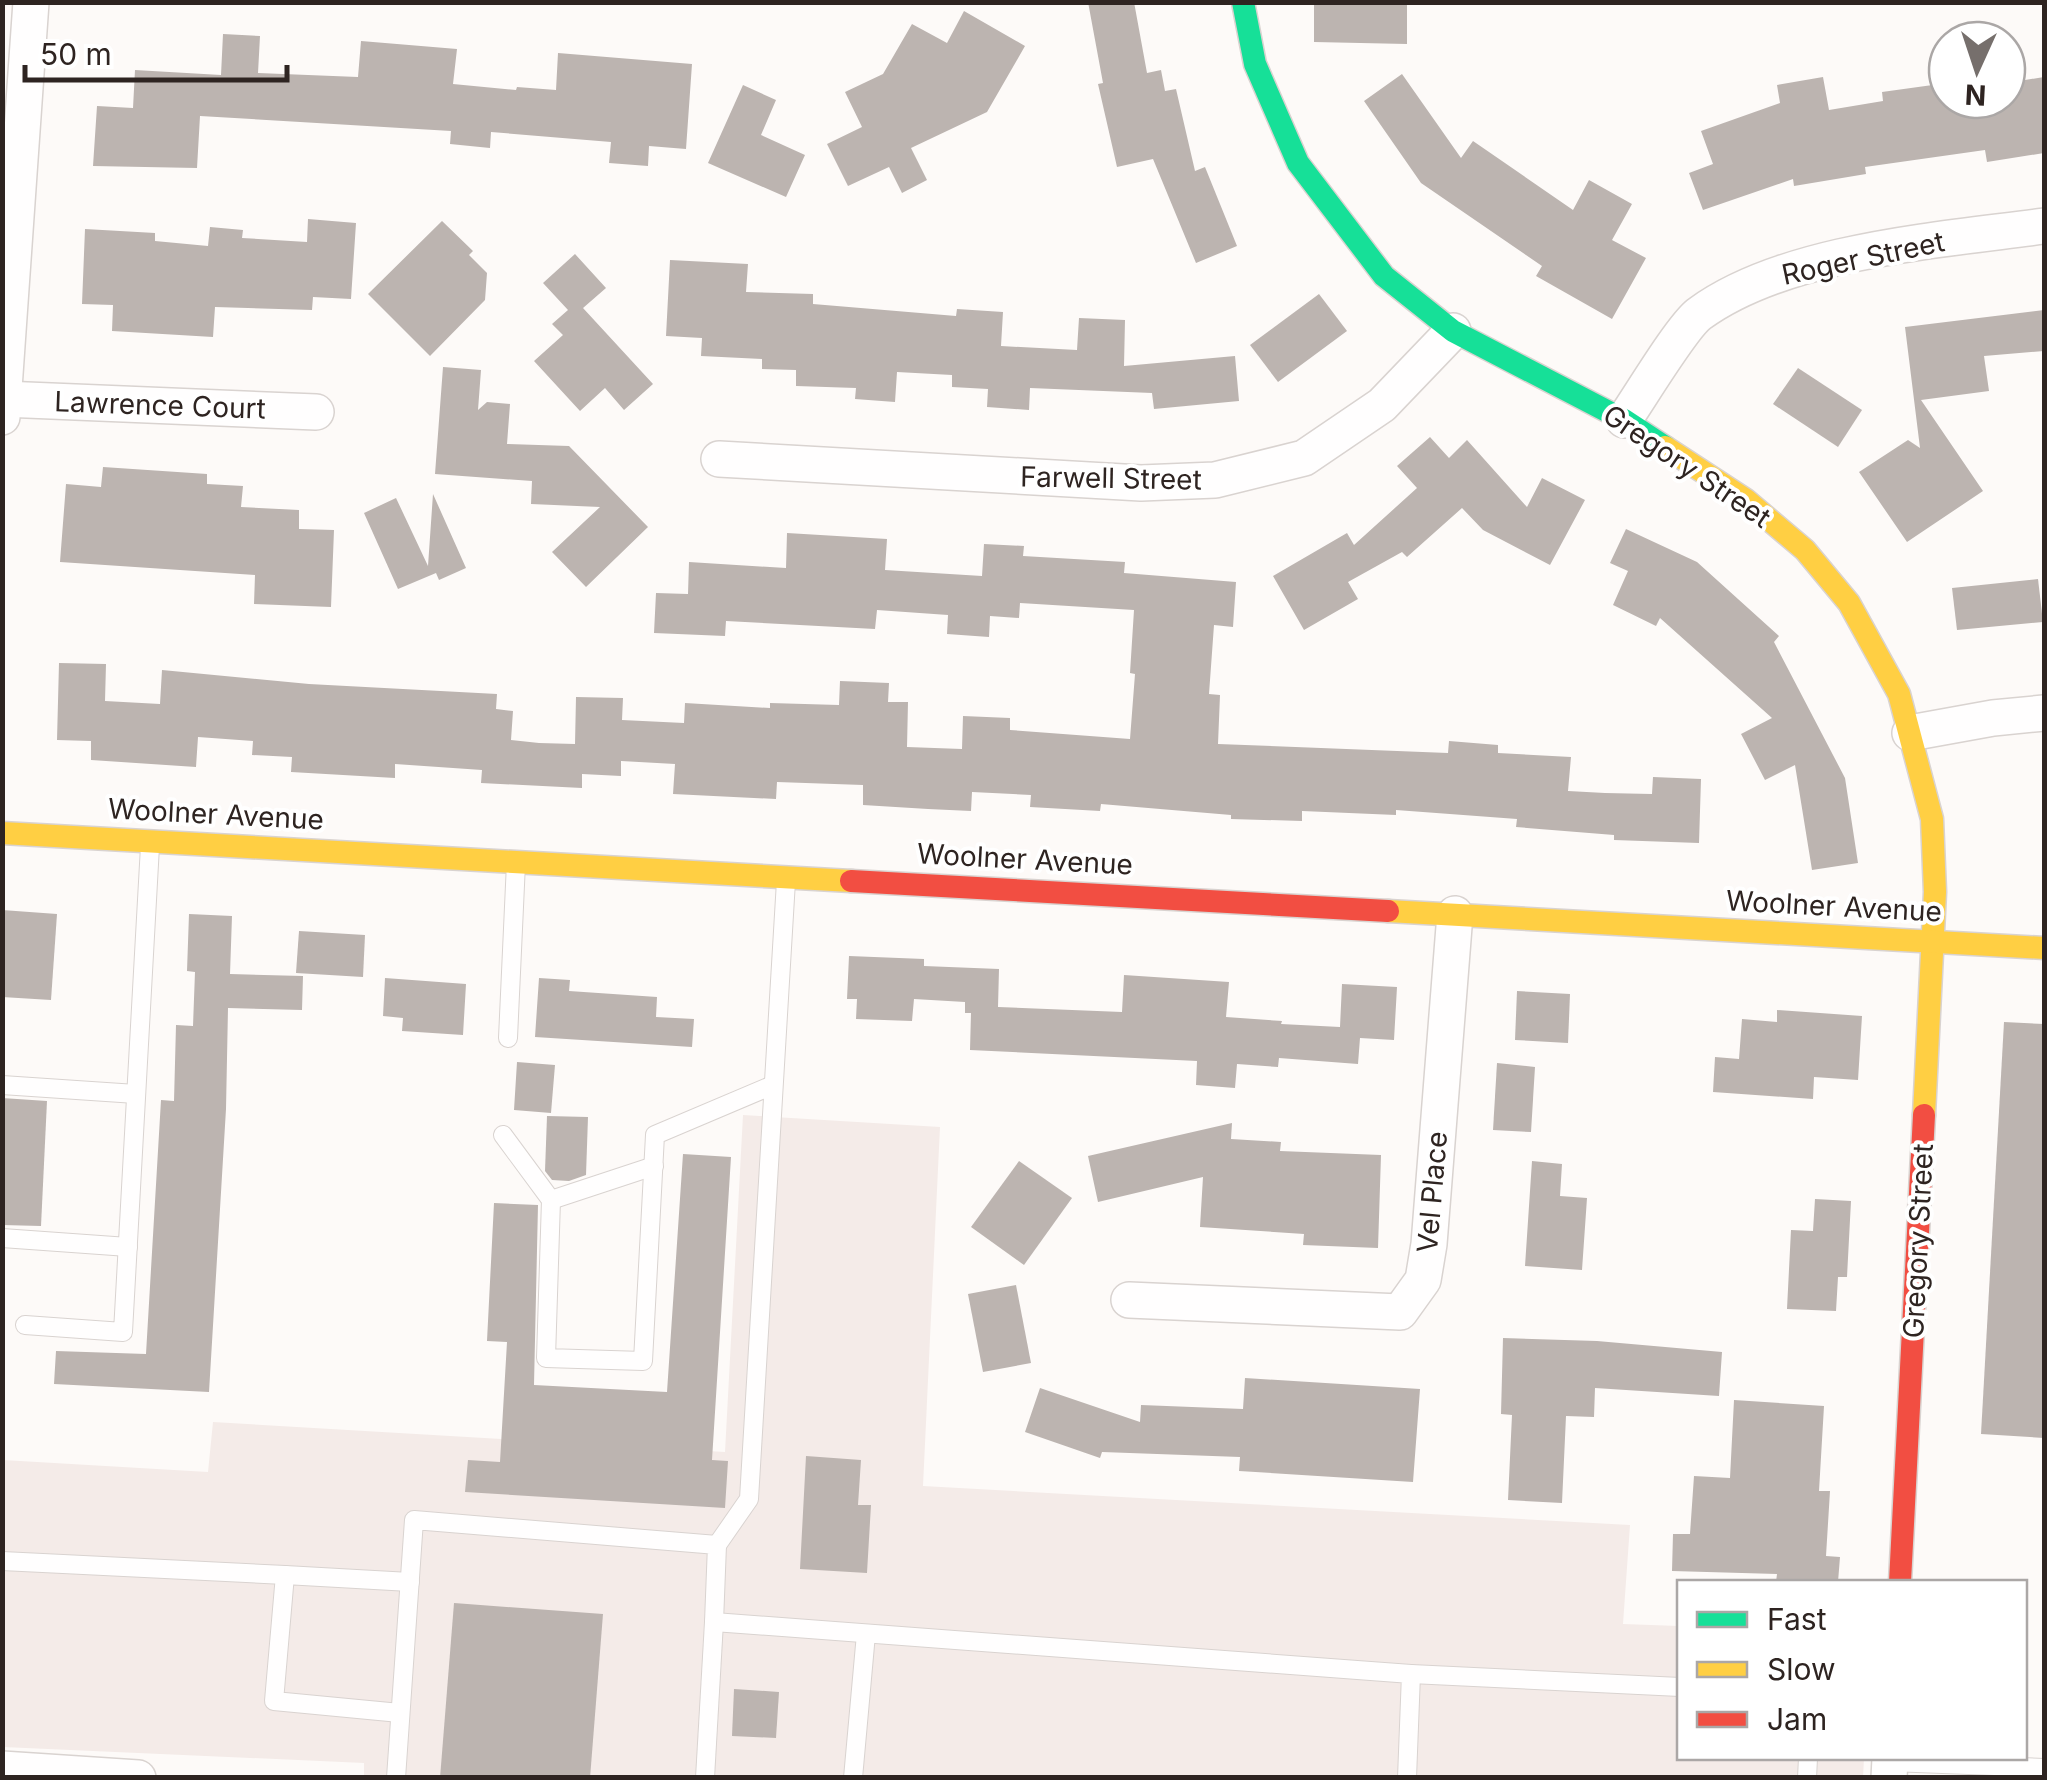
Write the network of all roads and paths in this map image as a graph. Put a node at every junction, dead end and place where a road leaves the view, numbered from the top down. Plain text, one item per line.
1 (31, 2) edge
2 (1244, 2) edge
3 (2044, 226) edge
4 (1453, 331) junction
5 (4, 399) edge
6 (316, 412) dead end
7 (2, 417) edge
8 (1624, 420) junction
9 (718, 460) dead end
10 (2044, 713) edge
11 (1910, 733) junction
12 (2, 832) edge
13 (150, 841) junction
14 (516, 860) junction
15 (786, 875) junction
16 (1455, 914) junction
17 (1934, 942) junction
18 (2044, 948) edge
19 (508, 1038) dead end
20 (2, 1085) edge
21 (774, 1086) junction
22 (136, 1094) junction
23 (503, 1135) dead end
24 (654, 1166) junction
25 (551, 1200) junction
26 (2, 1238) edge
27 (128, 1247) junction
28 (1129, 1300) dead end
29 (25, 1325) dead end
30 (717, 1545) junction
31 (2, 1561) edge
32 (285, 1575) junction
33 (1900, 1580) edge
34 (410, 1582) junction
35 (714, 1622) junction
36 (866, 1634) junction
37 (1411, 1674) junction
38 (1677, 1687) edge
39 (400, 1713) junction
40 (1890, 1766) edge
41 (2044, 1768) edge
42 (2, 1770) edge
43 (2023, 1772) edge
44 (138, 1778) edge
45 (396, 1778) edge
46 (705, 1778) edge
47 (853, 1778) edge
48 (1407, 1778) edge

1 - 5 street
2 - 4 street, Gregory Street
3 - 8 street, Roger Street
4 - 8 street, Gregory Street
4 - 9 street, Farwell Street
5 - 6 street, Lawrence Court
5 - 7 street
8 - 11 street, Gregory Street
10 - 11 street
11 - 17 street, Gregory Street
12 - 13 street, Woolner Avenue
13 - 14 street, Woolner Avenue
13 - 22 lane
14 - 15 street, Woolner Avenue
14 - 19 lane
15 - 16 street, Woolner Avenue
15 - 21 lane
16 - 17 street, Woolner Avenue
16 - 28 street, Vel Place
17 - 18 street, Woolner Avenue
17 - 33 street, Gregory Street
20 - 22 lane
21 - 24 lane
21 - 30 lane
22 - 27 lane
23 - 25 lane
24 - 25 lane
24 - 25 lane
26 - 27 lane
27 - 29 lane
30 - 34 lane
30 - 35 lane
31 - 32 lane
32 - 34 lane
32 - 39 lane
34 - 39 lane
35 - 36 lane
35 - 46 lane
36 - 37 lane
36 - 47 lane
37 - 38 lane
37 - 48 lane
39 - 45 lane
40 - 43 lane
41 - 43 lane
42 - 44 street

